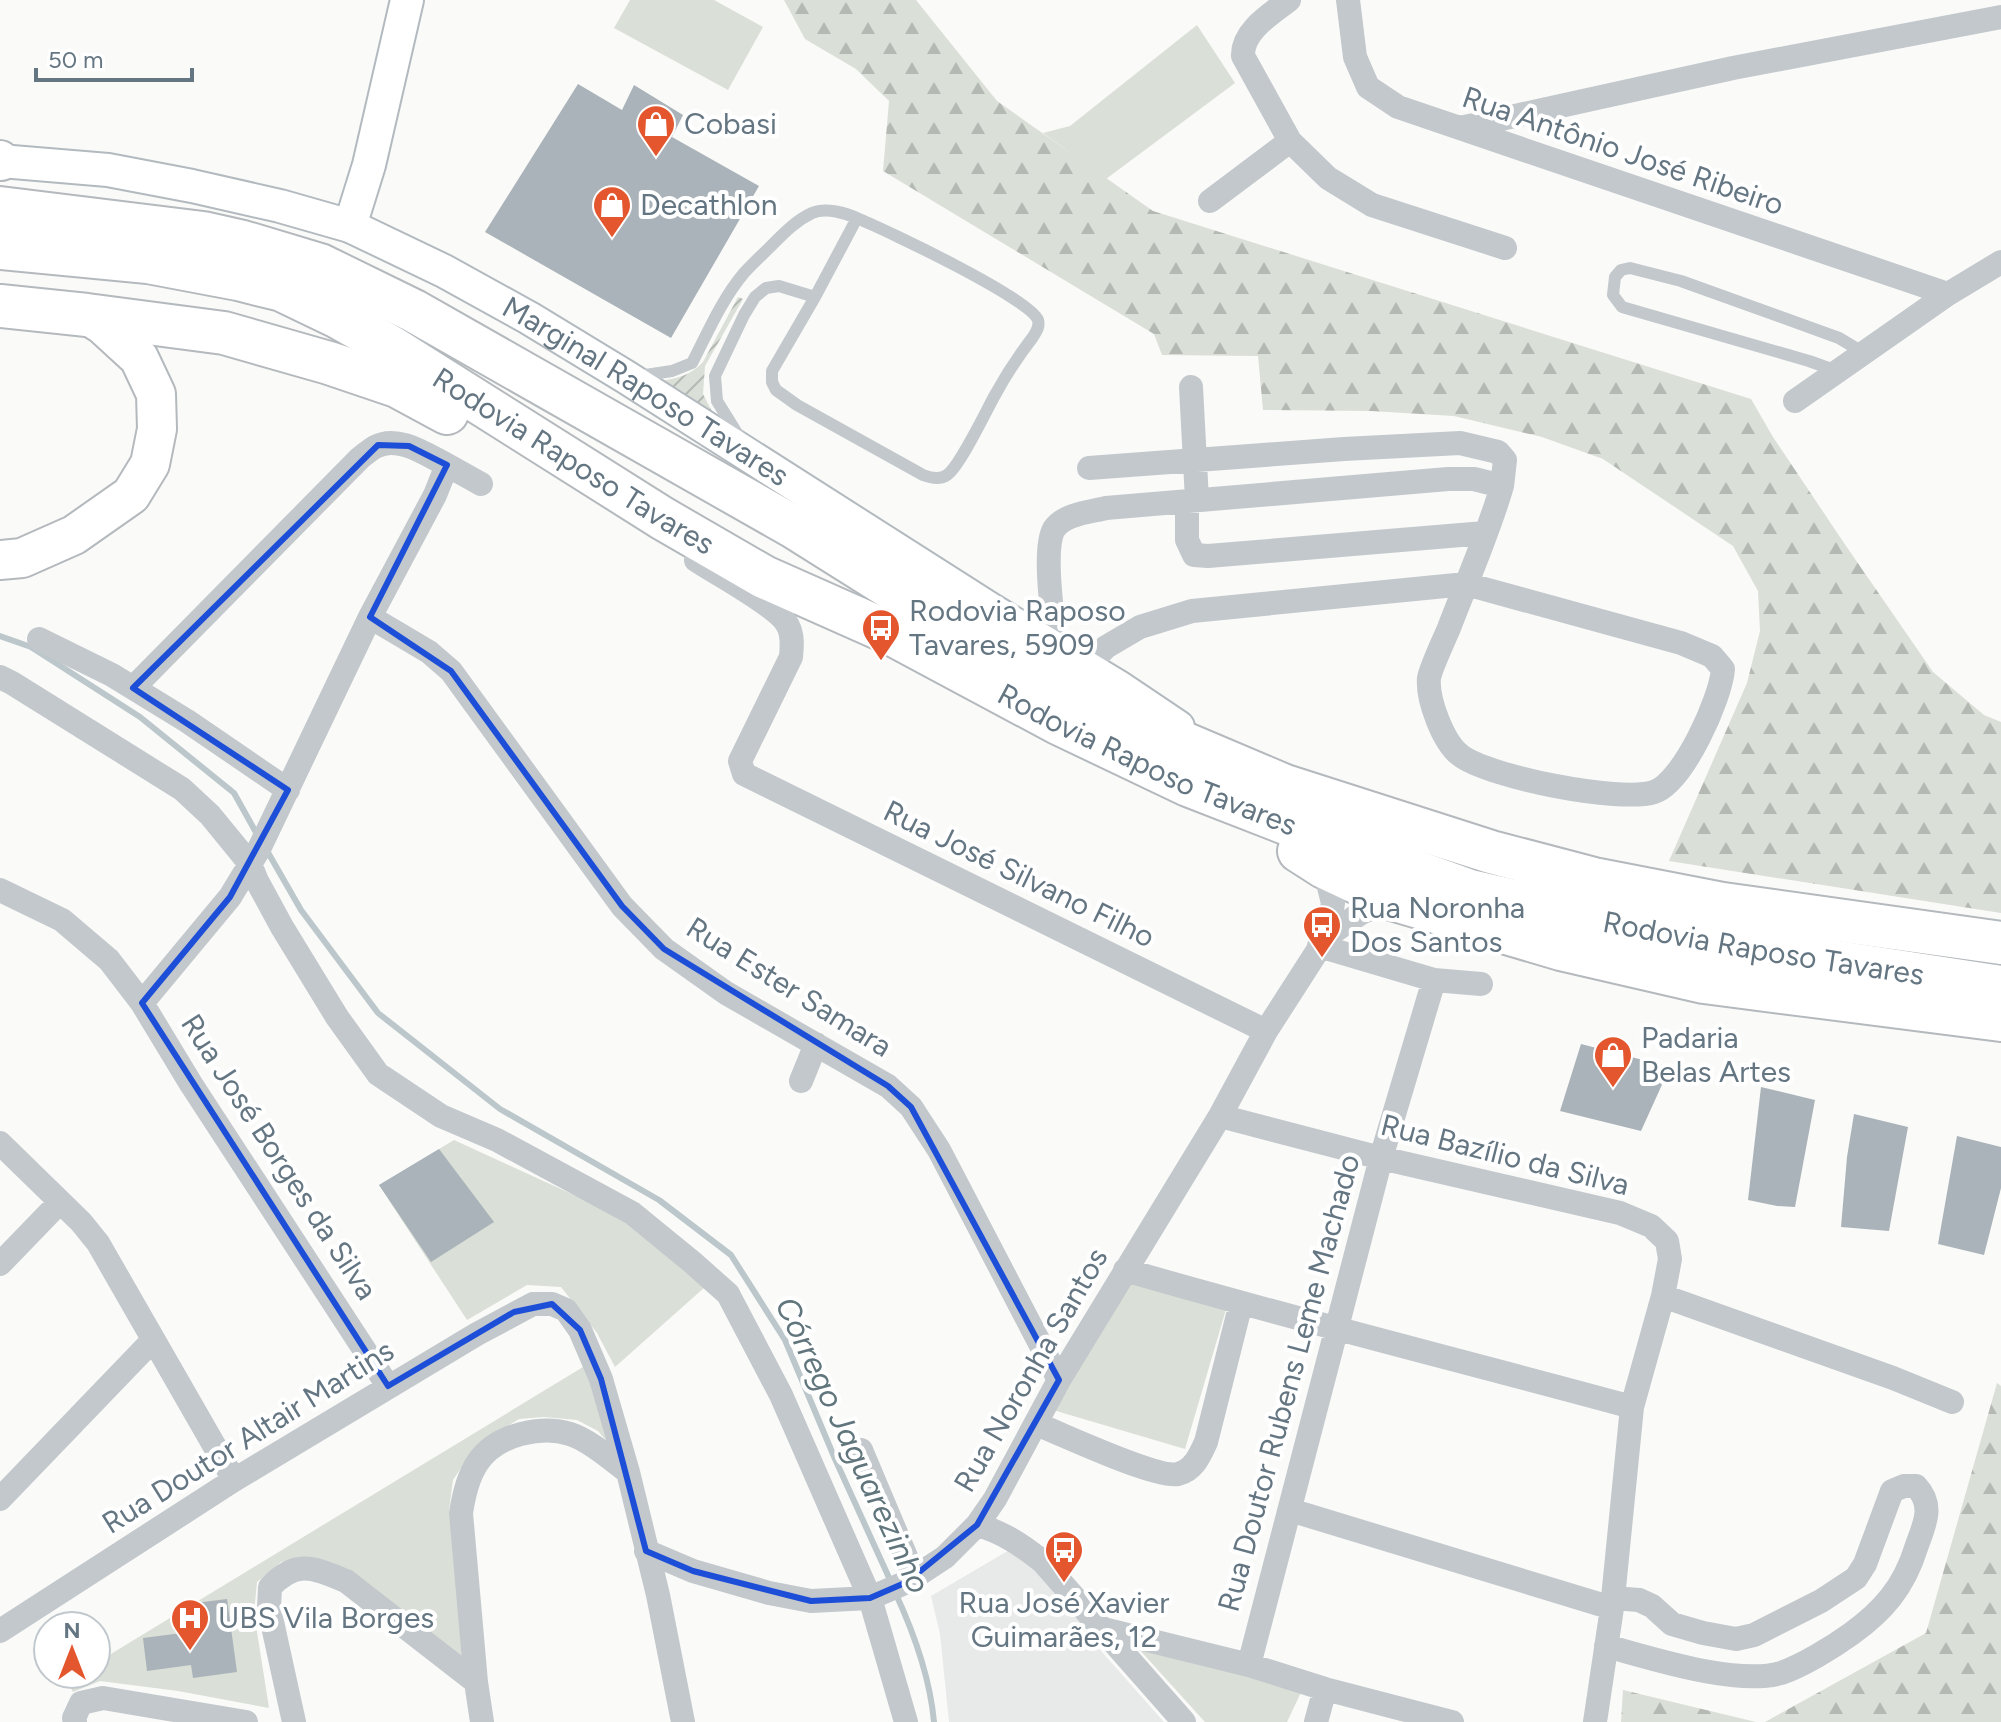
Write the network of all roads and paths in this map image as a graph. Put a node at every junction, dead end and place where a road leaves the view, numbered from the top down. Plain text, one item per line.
1 (407, 0) edge
2 (1289, 0) edge
3 (1348, 0) edge
4 (2001, 17) edge
5 (1458, 129) junction
6 (1290, 141) junction
7 (0, 161) edge
8 (1210, 201) dead end
9 (0, 208) edge
10 (857, 218) junction
11 (350, 226) junction
12 (0, 248) edge
13 (1505, 248) dead end
14 (2001, 262) edge
15 (1948, 294) junction
16 (815, 297) junction
17 (0, 306) edge
18 (87, 315) junction
19 (1864, 353) junction
20 (1837, 371) junction
21 (626, 377) junction
22 (1191, 387) dead end
23 (1795, 401) dead end
24 (536, 438) junction
25 (752, 457) junction
26 (1195, 460) junction
27 (447, 465) junction
28 (1089, 468) dead end
29 (583, 469) junction
30 (481, 484) dead end
31 (1502, 486) junction
32 (1192, 501) junction
33 (1485, 533) junction
34 (0, 560) edge
35 (1466, 584) junction
36 (370, 617) junction
37 (39, 639) dead end
38 (1056, 649) junction
39 (1086, 667) junction
40 (0, 677) edge
41 (133, 688) junction
42 (1234, 765) junction
43 (1188, 785) junction
44 (283, 800) junction
45 (254, 858) junction
46 (1324, 867) junction
47 (0, 890) edge
48 (1392, 899) junction
49 (1323, 941) junction
50 (2001, 943) edge
51 (1434, 980) junction
52 (1481, 984) dead end
53 (2001, 987) edge
54 (142, 1003) junction
55 (2001, 1020) edge
56 (1266, 1031) junction
57 (816, 1044) junction
58 (801, 1081) dead end
59 (1220, 1116) junction
60 (0, 1143) edge
61 (1381, 1158) junction
62 (60, 1202) junction
63 (0, 1264) edge
64 (1125, 1270) junction
65 (1663, 1296) junction
66 (1241, 1303) junction
67 (1338, 1327) junction
68 (153, 1340) junction
69 (1059, 1380) junction
70 (388, 1386) junction
71 (1952, 1402) dead end
72 (1632, 1407) junction
73 (1036, 1424) junction
74 (861, 1450) dead end
75 (628, 1472) junction
76 (234, 1480) junction
77 (0, 1499) edge
78 (1290, 1510) junction
79 (977, 1525) junction
80 (646, 1551) junction
81 (911, 1580) junction
82 (874, 1597) junction
83 (1612, 1603) junction
84 (1103, 1629) junction
85 (0, 1631) edge
86 (1606, 1646) junction
87 (1249, 1665) junction
88 (476, 1682) junction
89 (1325, 1689) junction
90 (75, 1722) edge
91 (246, 1722) edge
92 (294, 1722) edge
93 (482, 1722) edge
94 (683, 1722) edge
95 (906, 1722) edge
96 (1184, 1722) edge
97 (1316, 1722) edge
98 (1452, 1722) edge
99 (1595, 1722) edge

1 - 11 main road
2 - 6 street
3 - 5 street, Rua Antônio José Ribeiro
4 - 5 street
5 - 15 street, Rua Antônio José Ribeiro
6 - 8 street
6 - 13 street
7 - 11 main road, Marginal Raposo Tavares
9 - 42 highway, Rodovia Raposo Tavares
10 - 16 lane
10 - 16 lane
10 - 21 lane
11 - 21 main road, Marginal Raposo Tavares
12 - 24 highway, Rodovia Raposo Tavares
14 - 15 street
15 - 19 street
16 - 25 lane
17 - 18 highway
18 - 24 highway
18 - 34 highway
19 - 20 street
19 - 20 lane
20 - 23 street
21 - 25 main road, Marginal Raposo Tavares
22 - 26 street
24 - 29 highway, Rodovia Raposo Tavares
25 - 38 main road, Marginal Raposo Tavares
26 - 28 street
26 - 31 street
26 - 32 street
27 - 30 street
27 - 36 street
27 - 41 street
29 - 43 highway, Rodovia Raposo Tavares
29 - 56 street, Rua José Silvano Filho
31 - 32 street
31 - 33 street
32 - 33 street
32 - 38 street
33 - 35 street
35 - 35 street
35 - 39 street
36 - 44 street
36 - 57 street, Rua Ester Samara
37 - 41 street
38 - 39 main road, Marginal Raposo Tavares
39 - 42 main road, Marginal Raposo Tavares
40 - 45 street
41 - 44 street
42 - 50 highway, Rodovia Raposo Tavares
43 - 46 highway
43 - 53 highway, Rodovia Raposo Tavares
44 - 45 street
45 - 54 street
45 - 82 street
46 - 48 highway
46 - 49 street, Rua Noronha Santos
47 - 54 street, Rua José Borges da Silva
48 - 49 street, Rua Noronha Santos
48 - 55 highway
49 - 51 street
49 - 56 street, Rua Noronha Santos
51 - 52 street
51 - 61 street, Rua Doutor Rubens Leme Machado
54 - 70 street, Rua José Borges da Silva
56 - 59 street, Rua Noronha Santos
57 - 58 street
57 - 69 street, Rua Ester Samara
59 - 61 street, Rua Bazílio da Silva
59 - 64 street, Rua Noronha Santos
60 - 62 street
61 - 65 street, Rua Bazílio da Silva
61 - 67 street, Rua Doutor Rubens Leme Machado
62 - 63 street
62 - 68 street
64 - 66 street
64 - 69 street, Rua Noronha Santos
65 - 71 street
65 - 72 street, Rua Bazílio da Silva
66 - 67 street
66 - 73 street
67 - 72 street
67 - 78 street, Rua Doutor Rubens Leme Machado
68 - 76 street
68 - 77 street
69 - 73 street, Rua Noronha Santos
70 - 75 street, Rua Doutor Altair Martins
70 - 76 street, Rua Doutor Altair Martins
72 - 83 street, Rua Bazílio da Silva
73 - 79 street, Rua Noronha Santos
74 - 81 street
75 - 80 street
75 - 88 street
76 - 85 street, Rua Doutor Altair Martins
78 - 83 street
78 - 87 street, Rua Doutor Rubens Leme Machado
79 - 81 street, Rua Noronha Santos
79 - 84 street
80 - 82 street, Rua Noronha Santos
80 - 94 street
81 - 82 street, Rua Noronha Santos
82 - 95 street
83 - 86 street, Rua Bazílio da Silva
83 - 86 street
84 - 87 street
84 - 96 street
86 - 99 street, Rua Bazílio da Silva
87 - 89 street
88 - 92 street
88 - 93 street
89 - 97 street
89 - 98 street
90 - 91 street

